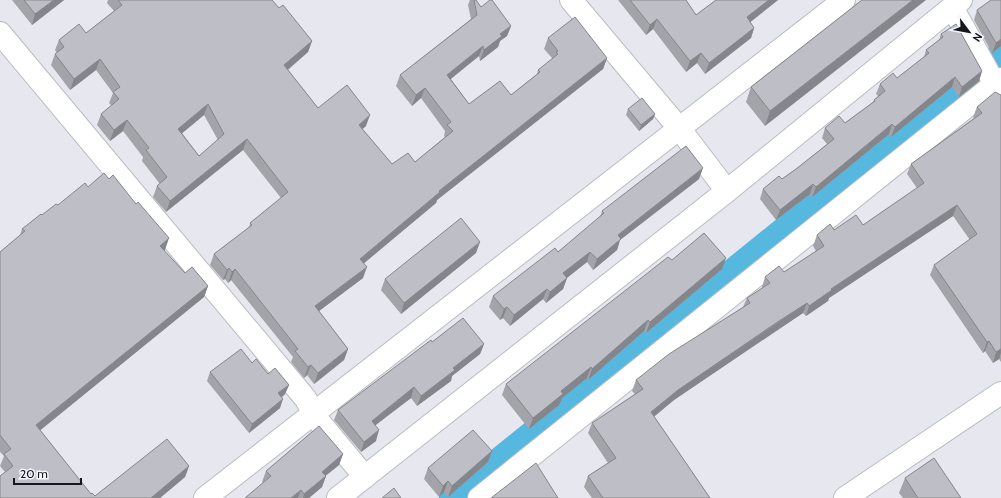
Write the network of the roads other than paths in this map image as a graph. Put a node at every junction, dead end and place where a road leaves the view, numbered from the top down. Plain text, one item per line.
1 (571, 0) edge
2 (844, 0) edge
3 (957, 4) edge
4 (0, 33) edge
5 (999, 86) edge
6 (679, 128) junction
7 (728, 191) junction
8 (1001, 393) edge
9 (315, 412) junction
10 (364, 477) junction
11 (205, 498) edge
12 (338, 498) edge
13 (479, 498) edge
14 (845, 498) edge

1 - 6 street
2 - 6 street
3 - 5 street
3 - 7 street
4 - 9 street
5 - 13 street
6 - 7 street
6 - 9 street
7 - 10 street
8 - 14 street
9 - 10 street
9 - 11 street
10 - 12 street

